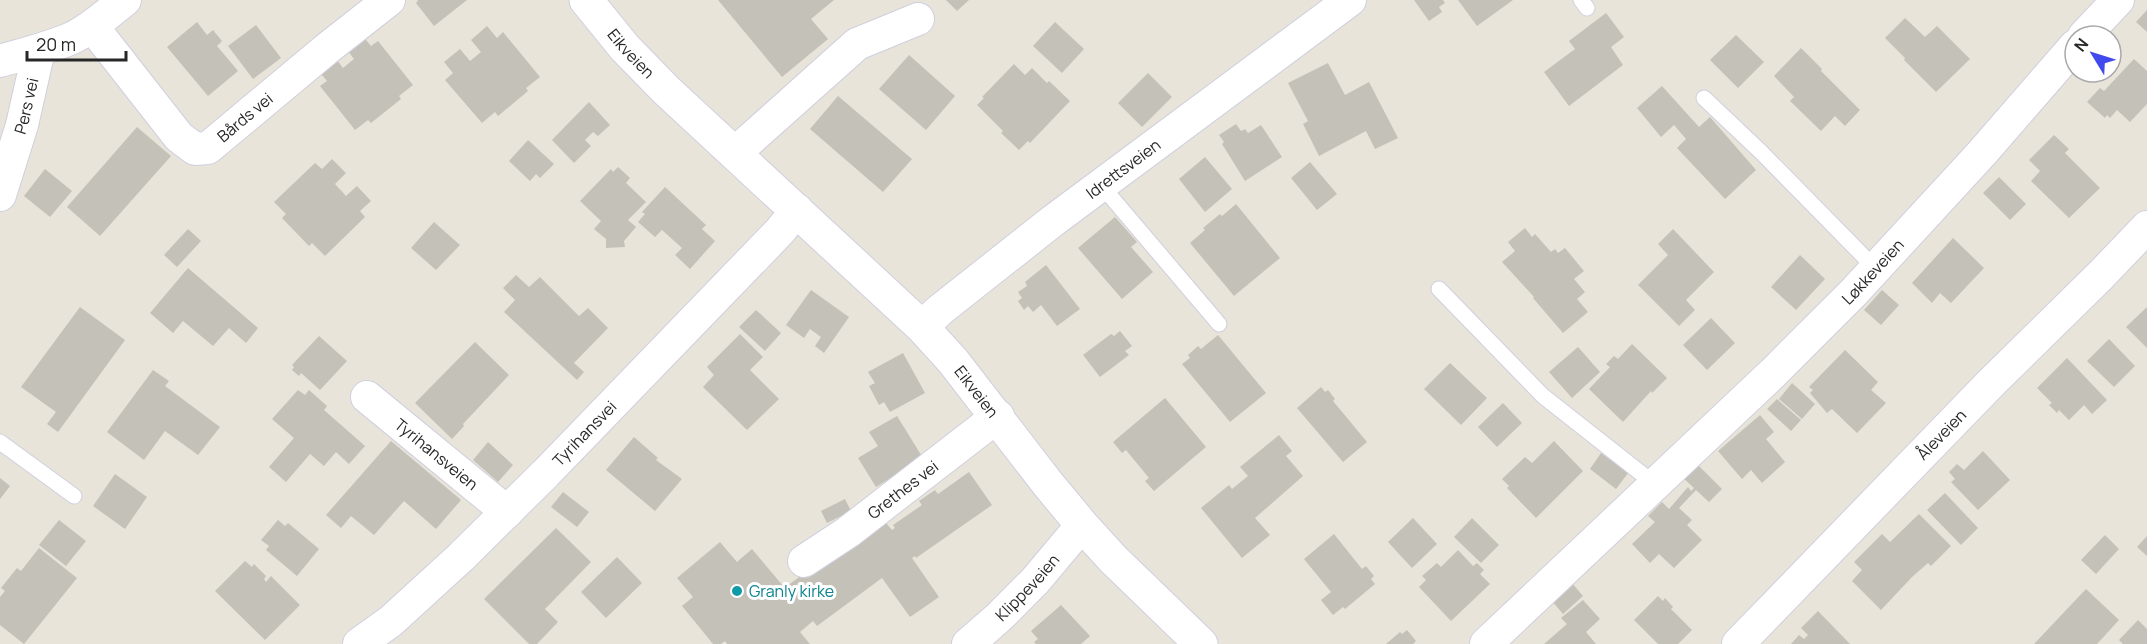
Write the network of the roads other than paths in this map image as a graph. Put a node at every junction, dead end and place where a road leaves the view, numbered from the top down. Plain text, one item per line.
1 (125, 0) edge
2 (389, 0) edge
3 (586, 0) edge
4 (2118, 0) edge
5 (1336, 5) edge
6 (918, 19) dead end
7 (2095, 24) edge
8 (92, 26) junction
9 (39, 50) junction
10 (2063, 60) edge
11 (0, 61) edge
12 (1704, 98) dead end
13 (735, 153) junction
14 (1101, 185) junction
15 (0, 195) edge
16 (797, 210) junction
17 (2147, 228) edge
18 (1876, 269) junction
19 (1440, 289) dead end
20 (1219, 324) dead end
21 (922, 327) junction
22 (367, 397) dead end
23 (998, 416) junction
24 (0, 442) edge
25 (1656, 485) junction
26 (74, 496) dead end
27 (507, 512) junction
28 (1082, 525) junction
29 (804, 561) dead end
30 (359, 644) edge
31 (968, 644) edge
32 (1201, 644) edge
33 (1486, 644) edge
34 (1738, 644) edge

1 - 8 street
2 - 8 street, Bårds vei
3 - 13 main road, Eikveien
4 - 7 street
5 - 14 street, Idrettsveien
6 - 13 street
8 - 9 street
9 - 11 street
9 - 15 street, Pers vei
10 - 18 street, Løkkeveien
12 - 18 lane
13 - 16 main road, Eikveien
14 - 20 lane
14 - 21 street, Idrettsveien
16 - 21 main road, Eikveien
16 - 27 street, Tyrihansvei
17 - 34 street, Åleveien
18 - 25 street, Løkkeveien
19 - 25 lane
21 - 23 main road, Eikveien
22 - 27 street, Tyrihansveien
23 - 28 main road, Eikveien
23 - 29 street, Grethes vei
24 - 26 lane
25 - 33 street, Løkkeveien
27 - 30 street, Tyrihansvei
28 - 31 street, Klippeveien
28 - 32 main road, Eikveien

